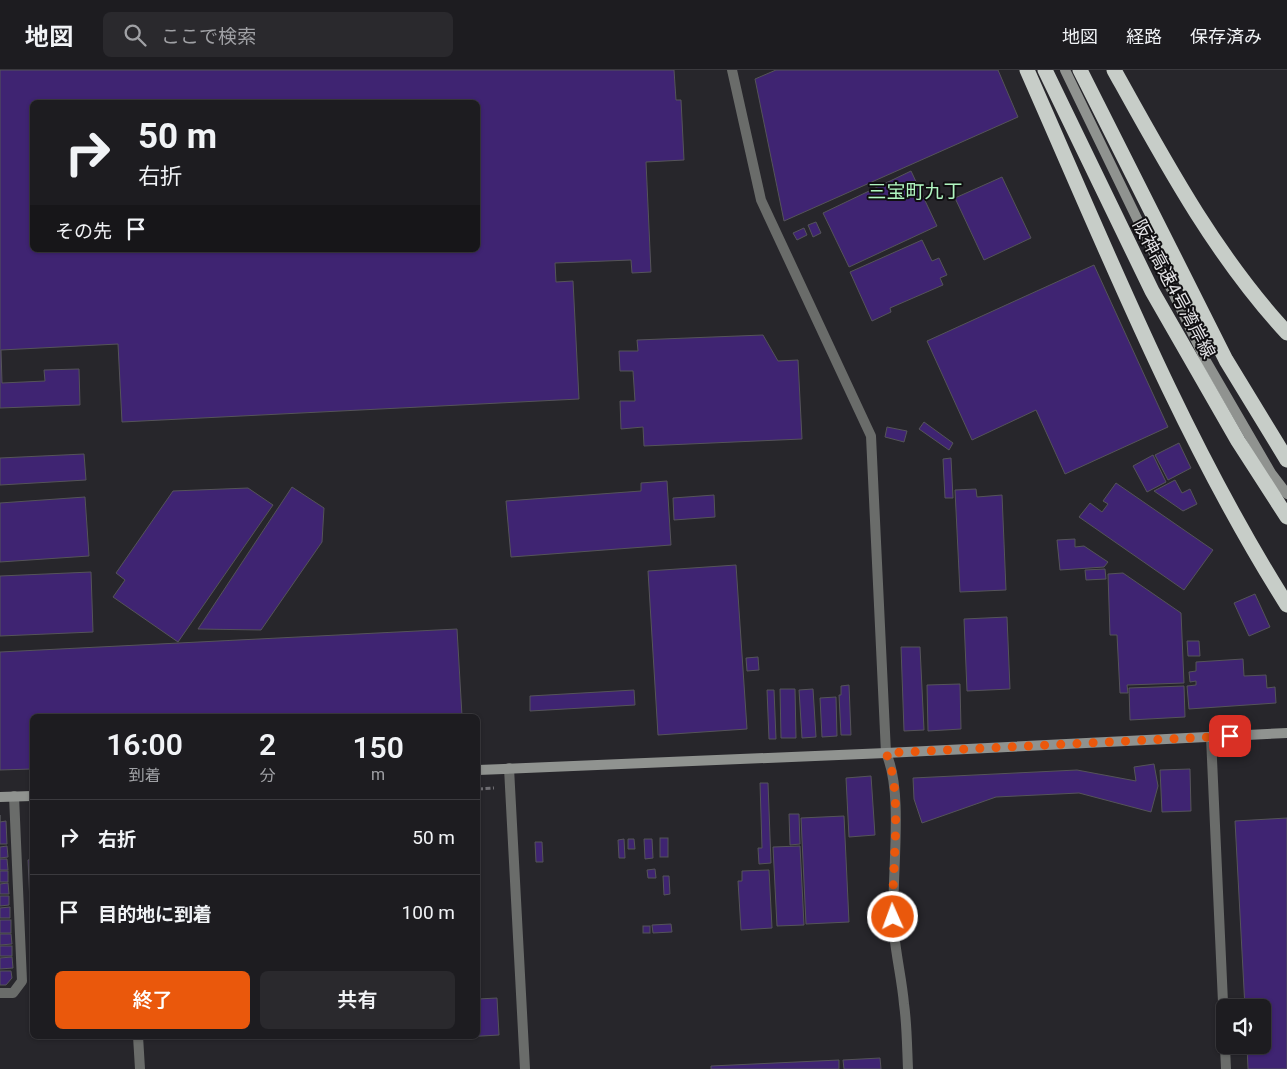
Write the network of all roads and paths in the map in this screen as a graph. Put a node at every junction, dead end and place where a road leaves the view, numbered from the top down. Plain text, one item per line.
1 (732, 70) edge
2 (1027, 70) edge
3 (1045, 70) edge
4 (1065, 70) edge
5 (1080, 70) edge
6 (1114, 70) edge
7 (1287, 333) edge
8 (1287, 460) edge
9 (1287, 494) edge
10 (1287, 517) edge
11 (1287, 604) edge
12 (1287, 733) edge
13 (1211, 737) junction
14 (886, 753) junction
15 (508, 768) junction
16 (480, 770) edge
17 (14, 796) junction
18 (30, 796) edge
19 (0, 797) edge
20 (0, 993) edge
21 (138, 1039) edge
22 (140, 1069) edge
23 (525, 1069) edge
24 (908, 1069) edge
25 (1226, 1069) edge

1 - 14 street
2 - 11 highway
3 - 10 highway, 阪神高速4号湾岸線
4 - 9 street
5 - 8 highway, 阪神高速4号湾岸線
6 - 7 highway
12 - 13 street
13 - 14 street
13 - 25 street
14 - 15 street
14 - 24 street
15 - 16 street
15 - 23 street
17 - 18 street
17 - 19 street
17 - 20 street
21 - 22 street

